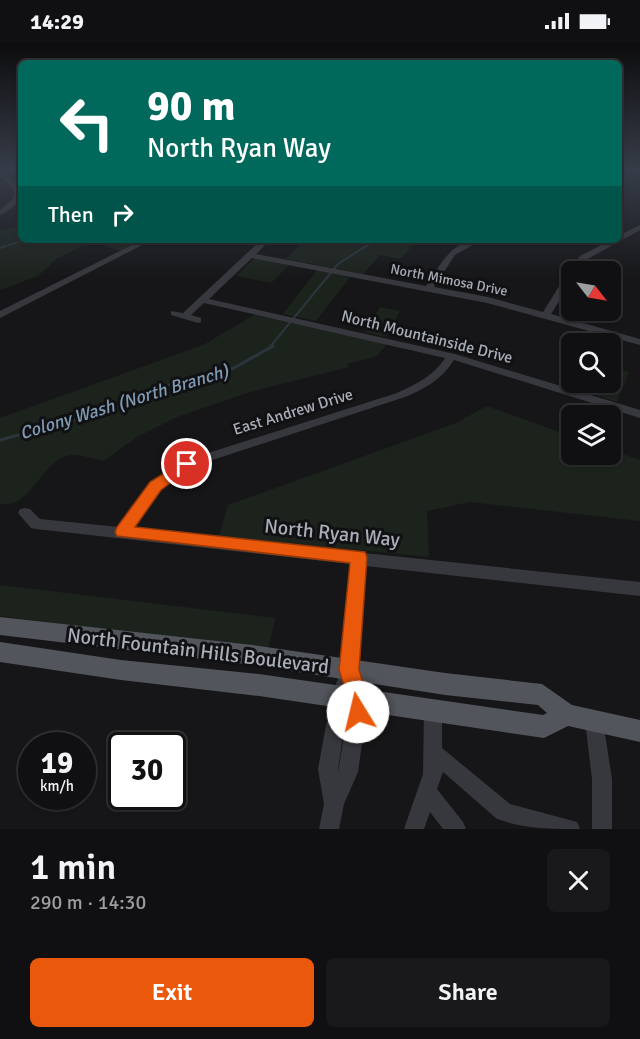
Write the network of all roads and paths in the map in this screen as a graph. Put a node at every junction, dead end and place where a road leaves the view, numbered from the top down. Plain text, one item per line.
1 (640, 227) edge
2 (622, 237) edge
3 (142, 243) edge
4 (263, 243) edge
5 (471, 243) edge
6 (611, 243) edge
7 (251, 255) junction
8 (581, 261) edge
9 (428, 289) junction
10 (561, 290) edge
11 (203, 300) junction
12 (174, 313) dead end
13 (0, 315) edge
14 (186, 315) junction
15 (546, 315) junction
16 (198, 320) dead end
17 (640, 342) edge
18 (451, 356) junction
19 (640, 414) edge
20 (25, 513) dead end
21 (123, 532) junction
22 (359, 557) junction
23 (640, 589) edge
24 (0, 626) edge
25 (0, 652) edge
26 (349, 670) junction
27 (350, 699) junction
28 (433, 710) junction
29 (567, 715) junction
30 (594, 721) junction
31 (640, 731) edge
32 (433, 752) junction
33 (427, 792) junction
34 (329, 829) edge
35 (414, 829) edge
36 (456, 829) edge
37 (570, 829) edge
38 (602, 829) edge

1 - 2 street
3 - 13 street
4 - 7 street
5 - 9 street
6 - 8 street
7 - 9 street, North Mimosa Drive
7 - 11 street
9 - 15 street, North Mimosa Drive
10 - 15 street
11 - 14 street
11 - 18 street, North Mountainside Drive
12 - 14 street
14 - 16 street
15 - 17 street, North Mimosa Drive
18 - 19 street, North Mountainside Drive
18 - 21 street, East Andrew Drive
20 - 21 street, North Ryan Way
21 - 22 street, North Ryan Way
22 - 23 street, North Ryan Way
22 - 26 street
24 - 26 main road, North Fountain Hills Boulevard
25 - 27 main road, North Fountain Hills Boulevard
26 - 27 street
26 - 29 main road, North Fountain Hills Boulevard
27 - 28 main road, North Fountain Hills Boulevard
27 - 34 street
28 - 29 main road, North Fountain Hills Boulevard
28 - 32 street
29 - 30 main road, North Fountain Hills Boulevard
30 - 31 main road, North Fountain Hills Boulevard
30 - 38 street
32 - 33 street
32 - 37 street
33 - 35 street
33 - 36 street

